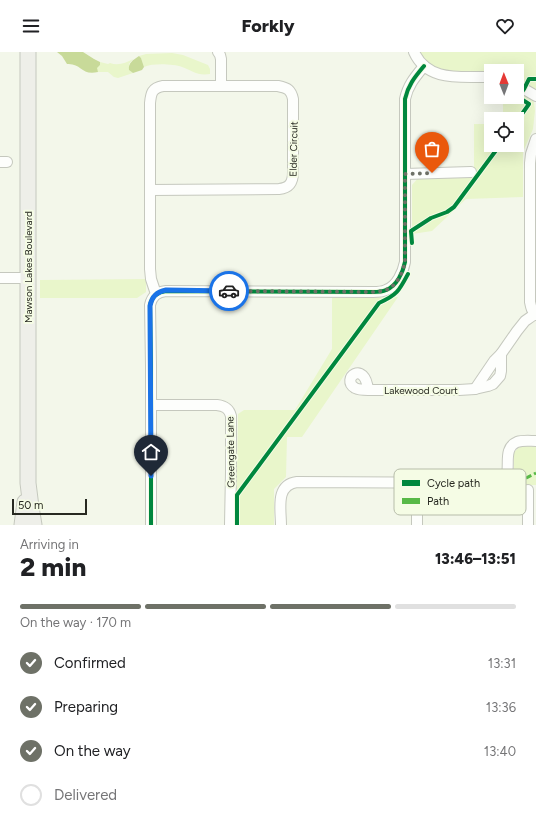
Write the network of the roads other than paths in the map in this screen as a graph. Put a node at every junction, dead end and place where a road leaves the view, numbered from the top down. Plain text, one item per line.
1 (28, 52) edge
2 (218, 52) edge
3 (414, 52) edge
4 (424, 66) junction
5 (484, 77) edge
6 (221, 86) junction
7 (524, 90) edge
8 (536, 96) edge
9 (536, 138) edge
10 (471, 172) dead end
11 (405, 174) junction
12 (150, 190) junction
13 (0, 278) edge
14 (28, 278) junction
15 (156, 294) junction
16 (535, 314) edge
17 (368, 390) dead end
18 (151, 405) junction
19 (536, 441) edge
20 (508, 469) edge
21 (394, 482) edge
22 (28, 483) junction
23 (528, 490) dead end
24 (22, 525) edge
25 (34, 525) edge
26 (151, 525) edge
27 (230, 525) edge
28 (281, 525) edge
29 (528, 525) edge

1 - 14 street, Mawson Lakes Boulevard
2 - 6 street
3 - 4 street
4 - 5 street
4 - 11 street
6 - 12 street, Elder Circuit
6 - 12 street, Elder Circuit
7 - 8 street
9 - 16 street
10 - 11 street
11 - 15 street
12 - 15 street, Elder Circuit
13 - 14 street
14 - 22 street, Mawson Lakes Boulevard
15 - 18 street
16 - 17 street, Lakewood Court
18 - 26 street
18 - 27 street, Greengate Lane
19 - 20 street
21 - 28 street
22 - 24 street, Mawson Lakes Boulevard
22 - 25 street, Mawson Lakes Boulevard
23 - 29 street

